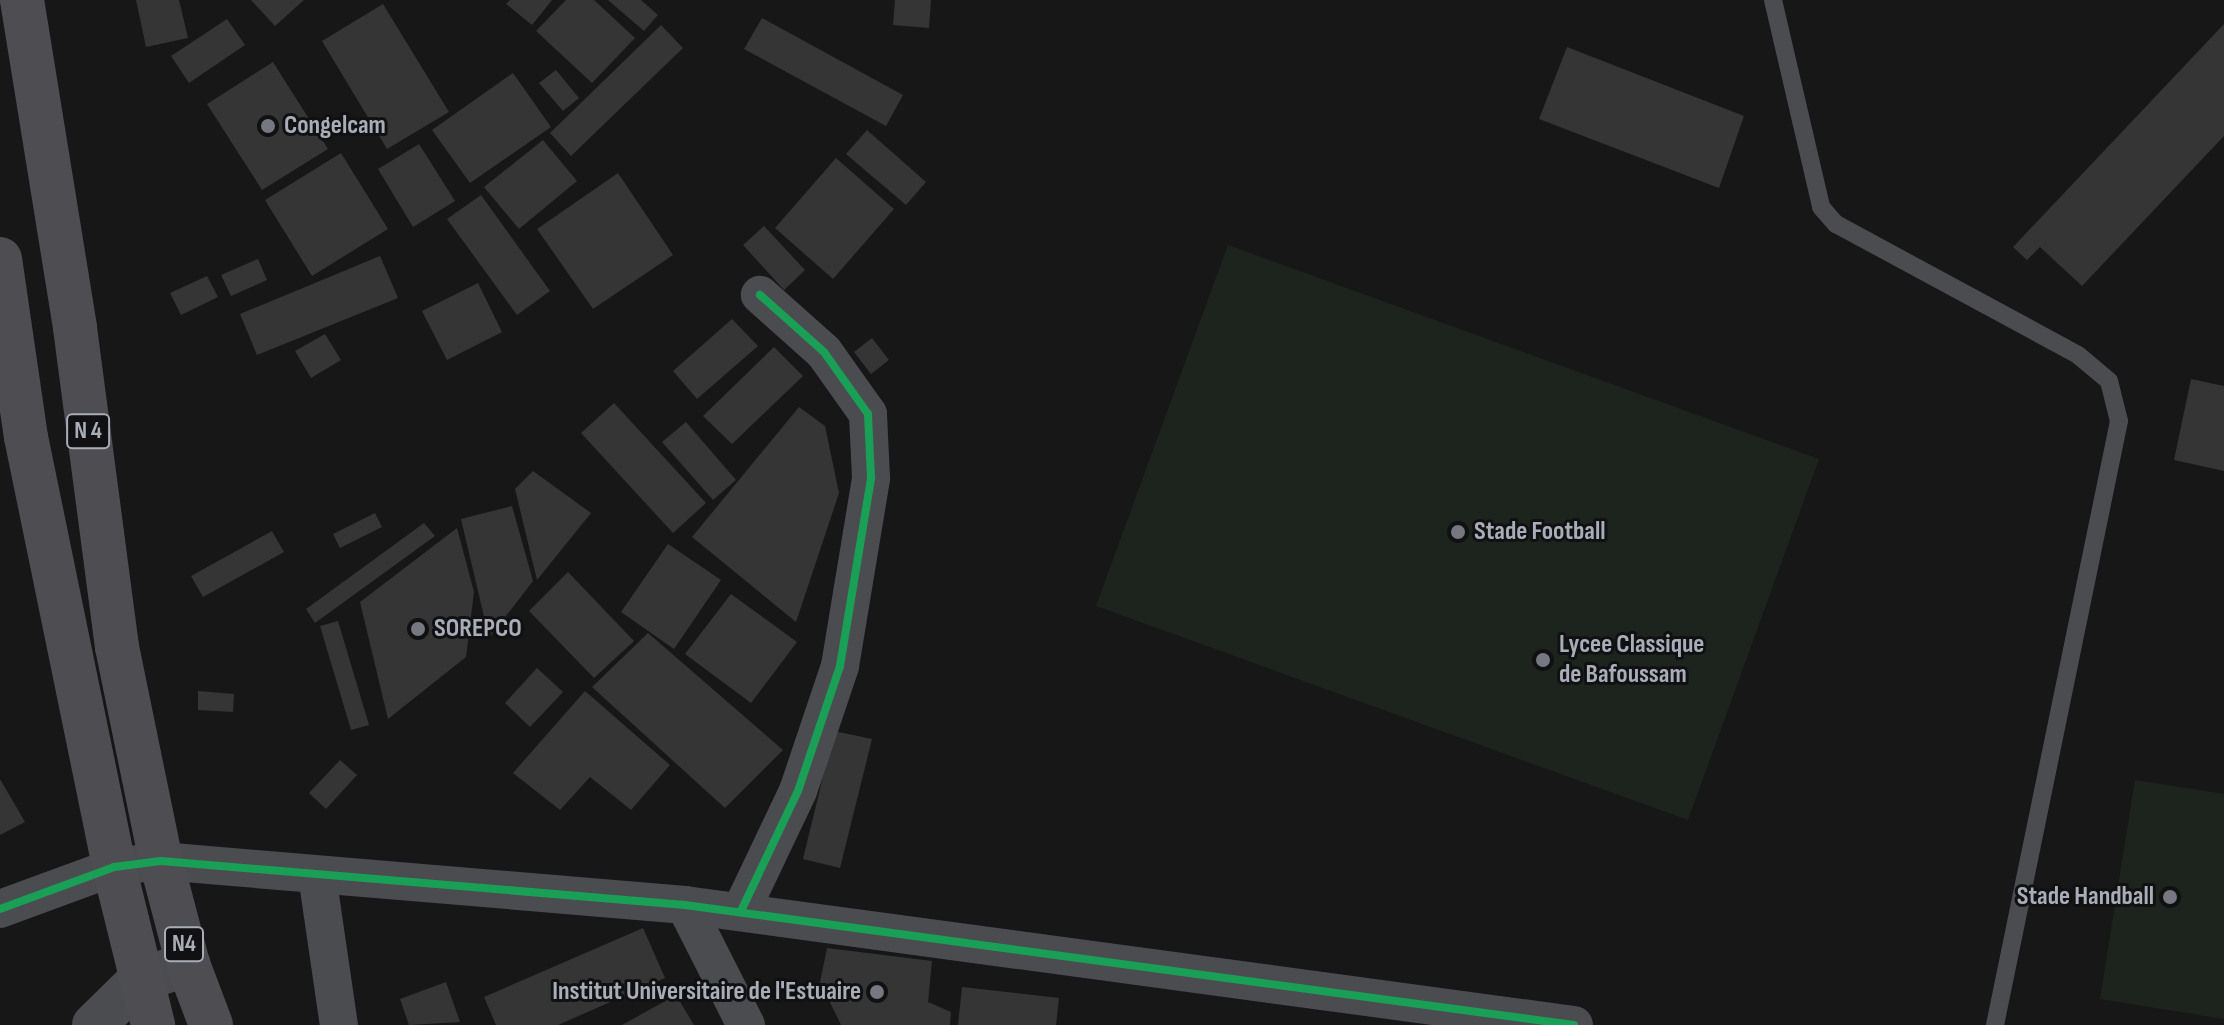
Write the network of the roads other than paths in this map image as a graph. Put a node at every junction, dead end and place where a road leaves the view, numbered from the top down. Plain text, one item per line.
1 (22, 0) edge
2 (1773, 0) edge
3 (0, 259) edge
4 (760, 295) dead end
5 (161, 861) junction
6 (114, 867) junction
7 (317, 875) junction
8 (685, 905) junction
9 (0, 909) edge
10 (741, 911) junction
11 (188, 964) junction
12 (140, 980) junction
13 (94, 1025) edge
14 (153, 1025) edge
15 (211, 1025) edge
16 (339, 1025) edge
17 (746, 1025) edge
18 (1574, 1025) edge
19 (1995, 1025) edge

1 - 5 highway, N 4
2 - 19 lane
3 - 6 highway, N 4
4 - 10 street
5 - 6 street
5 - 7 street
5 - 11 highway, N4
6 - 9 street
6 - 12 highway, N4
7 - 8 street
7 - 16 street
8 - 10 street
8 - 17 street
10 - 18 street
11 - 12 street
11 - 15 highway, N4
12 - 13 street
12 - 14 highway, N4

